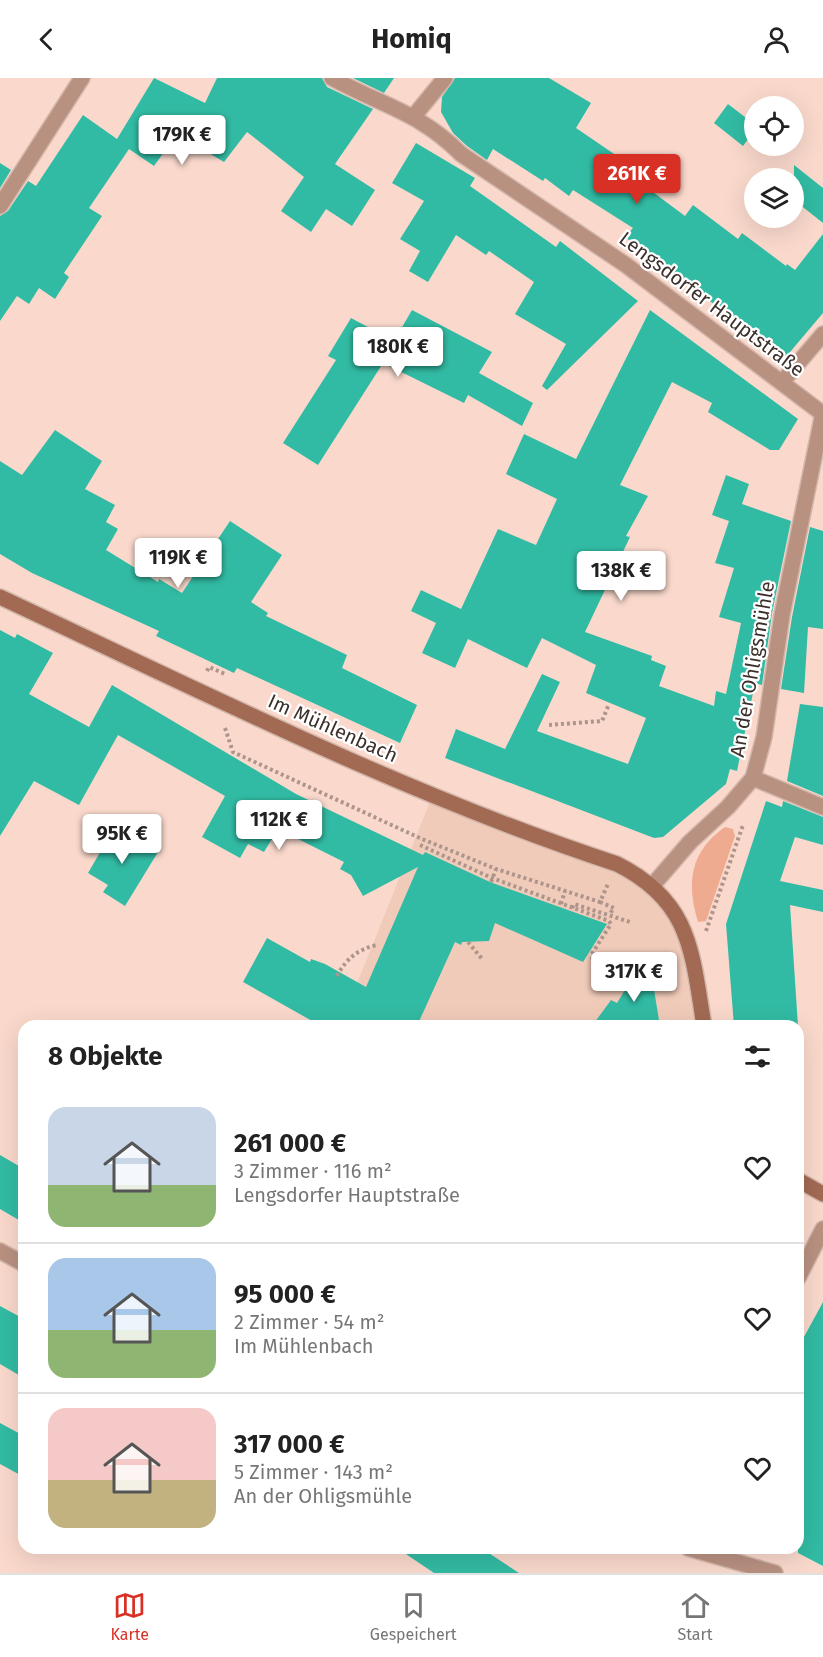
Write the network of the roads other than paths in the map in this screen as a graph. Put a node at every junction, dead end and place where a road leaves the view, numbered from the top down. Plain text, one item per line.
1 (82, 78) edge
2 (332, 78) edge
3 (445, 78) edge
4 (414, 116) junction
5 (0, 206) edge
6 (823, 334) edge
7 (783, 382) junction
8 (823, 414) edge
9 (0, 597) edge
10 (755, 780) junction
11 (823, 807) edge
12 (652, 886) junction
13 (703, 1020) edge
14 (804, 1183) edge
15 (823, 1194) edge
16 (823, 1229) edge
17 (0, 1251) edge
18 (18, 1261) edge
19 (804, 1266) edge
20 (709, 1554) edge
21 (775, 1573) edge

1 - 5 street
2 - 4 street, Lengsdorfer Hauptstraße
3 - 4 street
4 - 7 street, Lengsdorfer Hauptstraße
6 - 7 street
7 - 8 street, Lengsdorfer Hauptstraße
8 - 10 street, An der Ohligsmühle
9 - 12 street, Im Mühlenbach
10 - 11 street
10 - 12 street, An der Ohligsmühle
12 - 13 street
14 - 15 street
16 - 19 street
17 - 18 street
20 - 21 street

